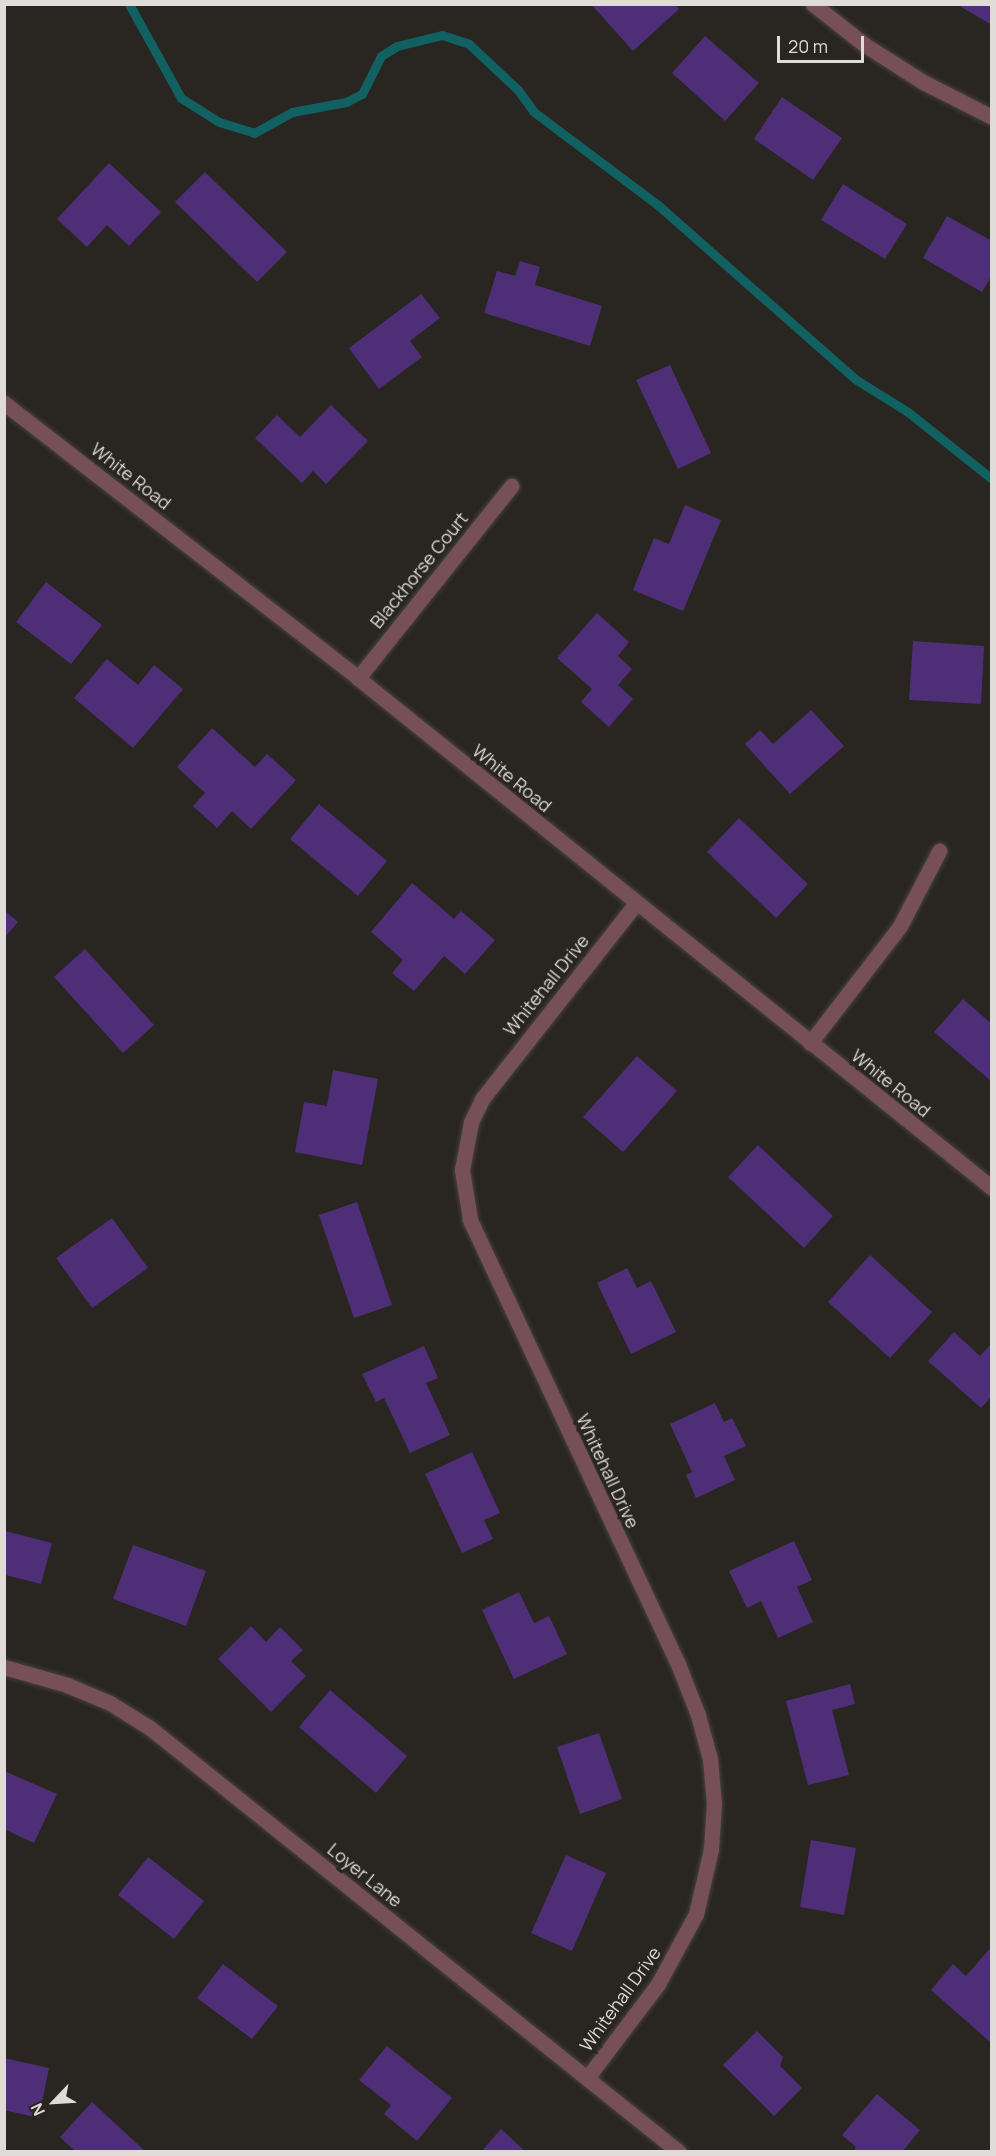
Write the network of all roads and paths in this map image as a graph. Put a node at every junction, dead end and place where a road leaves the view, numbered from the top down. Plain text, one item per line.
1 (813, 4) edge
2 (992, 117) edge
3 (4, 404) edge
4 (511, 486) dead end
5 (358, 678) junction
6 (939, 851) dead end
7 (636, 903) junction
8 (810, 1043) junction
9 (992, 1188) edge
10 (4, 1667) edge
11 (587, 2078) junction
12 (680, 2151) edge

1 - 2 street
3 - 5 street, White Road
4 - 5 street, Blackhorse Court
5 - 7 street, White Road
6 - 8 street
7 - 8 street, White Road
7 - 11 street, Whitehall Drive
8 - 9 street, White Road
10 - 11 street, Loyer Lane
11 - 12 street, Loyer Lane

